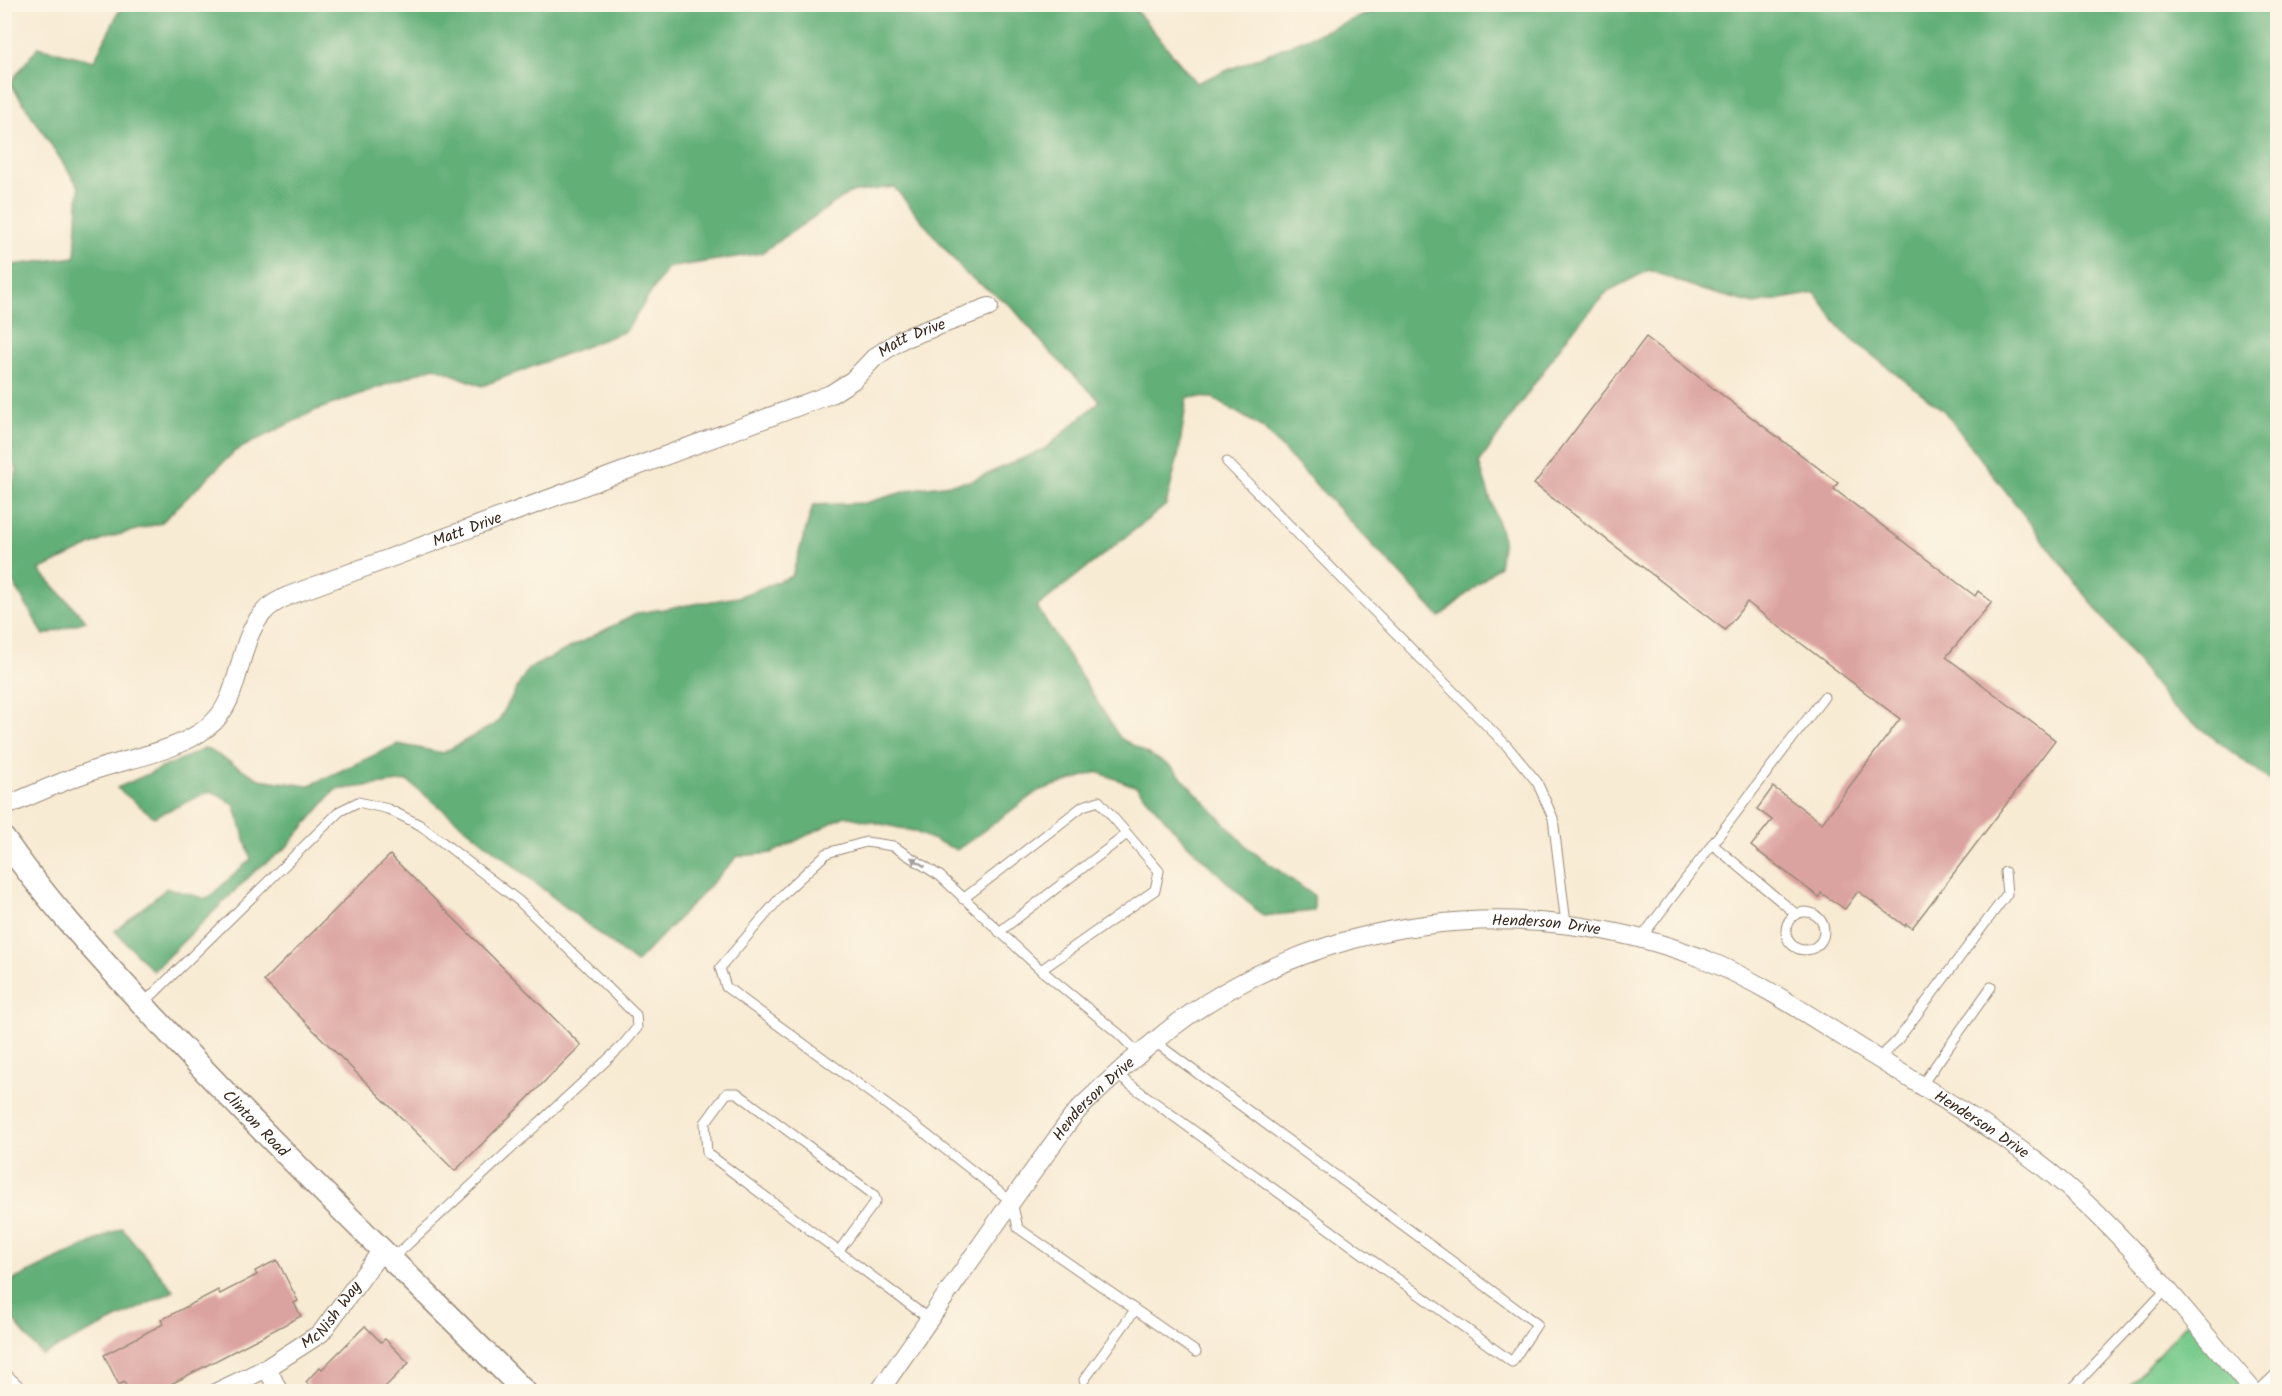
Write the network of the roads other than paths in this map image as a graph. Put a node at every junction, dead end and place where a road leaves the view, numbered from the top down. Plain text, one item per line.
1 (989, 307) dead end
2 (1227, 462) dead end
3 (1824, 697) dead end
4 (4, 807) edge
5 (1127, 834) junction
6 (4, 839) edge
7 (1712, 844) junction
8 (2005, 872) dead end
9 (963, 899) junction
10 (1796, 914) junction
11 (1566, 924) junction
12 (999, 932) junction
13 (1641, 938) junction
14 (1041, 970) junction
15 (1991, 987) dead end
16 (143, 1004) junction
17 (1155, 1042) junction
18 (1140, 1055) junction
19 (1878, 1059) junction
20 (1117, 1075) junction
21 (1921, 1086) junction
22 (1011, 1202) junction
23 (838, 1252) junction
24 (387, 1254) junction
25 (2166, 1290) junction
26 (1135, 1310) junction
27 (929, 1319) junction
28 (1196, 1352) dead end
29 (267, 1368) junction
30 (4, 1372) edge
31 (2277, 1372) edge
32 (1084, 1380) dead end
33 (26, 1392) edge
34 (217, 1392) edge
35 (279, 1392) edge
36 (525, 1392) edge
37 (879, 1392) edge
38 (2069, 1392) edge
39 (2255, 1392) edge

1 - 4 street, Matt Drive
2 - 11 lane
3 - 7 lane
5 - 9 lane
5 - 12 lane
5 - 14 lane
6 - 16 street, Clinton Road
7 - 10 lane
7 - 13 lane
8 - 19 lane
9 - 12 lane
9 -> 22 lane
10 - 10 lane
11 - 13 street, Henderson Drive
11 - 17 street, Henderson Drive
12 - 14 lane
13 - 19 street, Henderson Drive
14 - 18 lane
15 - 21 lane
16 - 24 street, Clinton Road
16 - 24 lane
17 - 18 street, Henderson Drive
17 - 20 lane
18 - 20 street, Henderson Drive
19 - 21 street, Henderson Drive
20 - 22 street, Henderson Drive
21 - 25 street, Henderson Drive
22 - 26 lane
22 - 27 street, Henderson Drive
23 - 23 lane
23 - 27 lane
24 - 29 street, McNish Way
24 - 36 street, Clinton Road
25 - 38 lane
25 - 39 street, Henderson Drive
26 - 28 lane
26 - 32 lane
27 - 37 street, Henderson Drive
29 - 34 street, McNish Way
29 - 35 street
30 - 33 lane
31 - 39 lane

